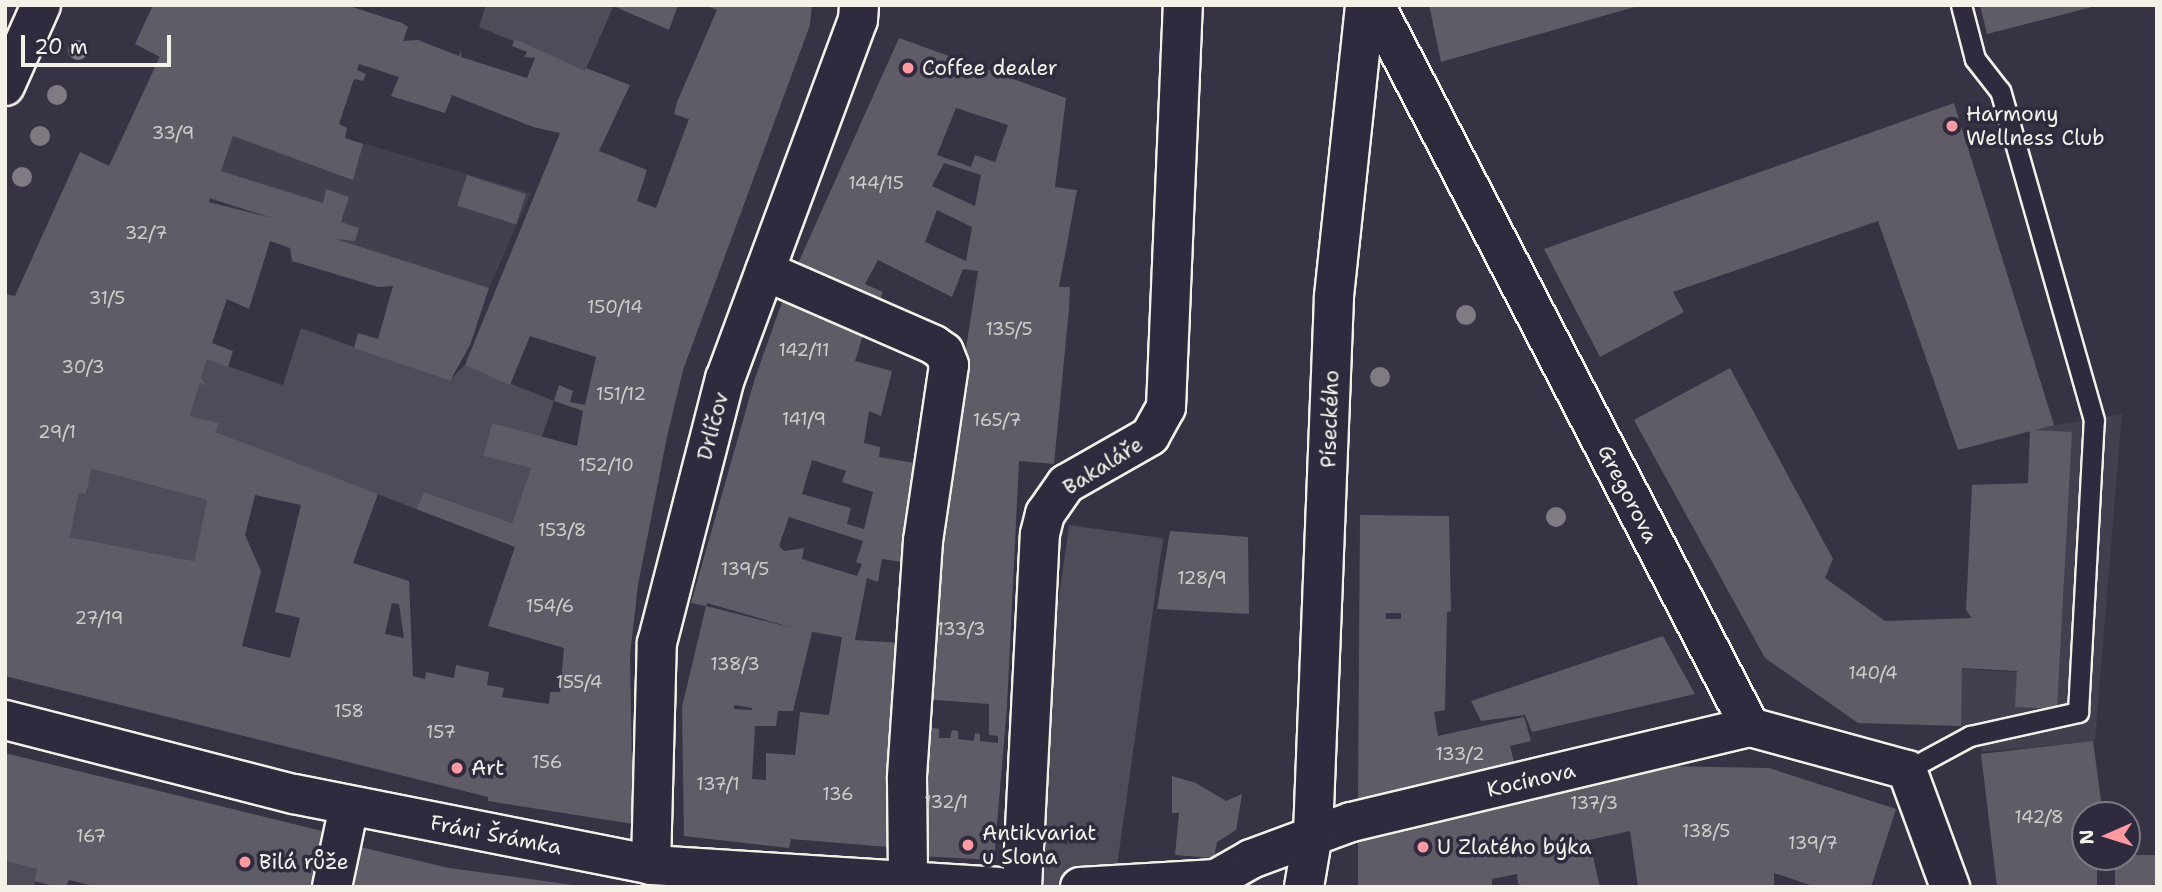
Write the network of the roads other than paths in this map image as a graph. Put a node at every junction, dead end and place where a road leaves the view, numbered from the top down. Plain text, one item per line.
1 (41, 5) edge
2 (859, 5) edge
3 (1183, 5) edge
4 (1364, 5) edge
5 (1375, 5) edge
6 (1961, 5) edge
7 (5, 86) edge
8 (765, 271) junction
9 (5, 720) edge
10 (1750, 727) junction
11 (1907, 770) junction
12 (349, 806) junction
13 (1313, 834) junction
14 (651, 865) junction
15 (908, 880) junction
16 (332, 887) edge
17 (997, 887) edge
18 (1022, 887) edge
19 (1080, 887) edge
20 (1304, 887) edge
21 (1950, 887) edge

1 - 7 street
2 - 8 street, Drlíčov
3 - 18 street, Bakaláře
4 - 13 street, Píseckého
5 - 10 street, Gregorova
6 - 11 lane
8 - 14 street, Drlíčov
8 - 15 street
9 - 12 street, Fráni Šrámka
10 - 11 street
10 - 13 street, Kocínova
11 - 21 street
12 - 14 street, Fráni Šrámka
12 - 16 street
13 - 19 street
13 - 20 street, Píseckého
14 - 15 street, Fráni Šrámka
15 - 17 street, Fráni Šrámka

